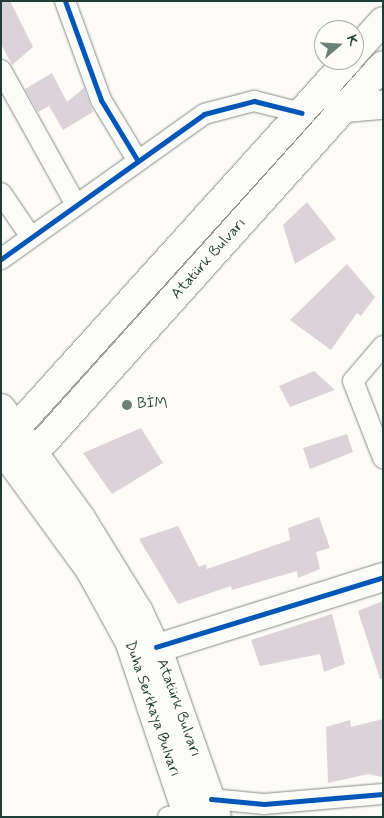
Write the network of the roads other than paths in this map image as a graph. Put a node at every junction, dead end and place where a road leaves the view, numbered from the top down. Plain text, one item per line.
1 (65, 1) edge
2 (383, 20) edge
3 (364, 42) edge
4 (383, 66) edge
5 (1, 70) edge
6 (339, 70) edge
7 (310, 103) junction
8 (383, 105) edge
9 (345, 108) junction
10 (138, 161) junction
11 (1, 193) edge
12 (76, 205) junction
13 (31, 237) junction
14 (1, 259) edge
15 (383, 346) edge
16 (7, 435) edge
17 (35, 452) junction
18 (383, 458) edge
19 (383, 577) edge
20 (146, 651) junction
21 (383, 794) edge
22 (264, 804) junction
23 (194, 814) edge
24 (241, 817) edge

1 - 10 street
2 - 3 main road
4 - 9 main road, Atatürk Bulvarı
5 - 12 street
6 - 7 main road
7 - 9 main road
7 - 10 street
7 - 16 main road
8 - 9 main road
9 - 17 main road, Atatürk Bulvarı
10 - 12 street
11 - 13 street
12 - 13 street
13 - 14 street
15 - 18 street
16 - 17 main road, Atatürk Bulvarı
16 - 20 main road, Duha Sertkaya Bulvarı
17 - 20 main road, Atatürk Bulvarı
19 - 20 main road
20 - 23 main road, Atatürk Bulvarı
21 - 22 street
22 - 23 street
22 - 24 street

